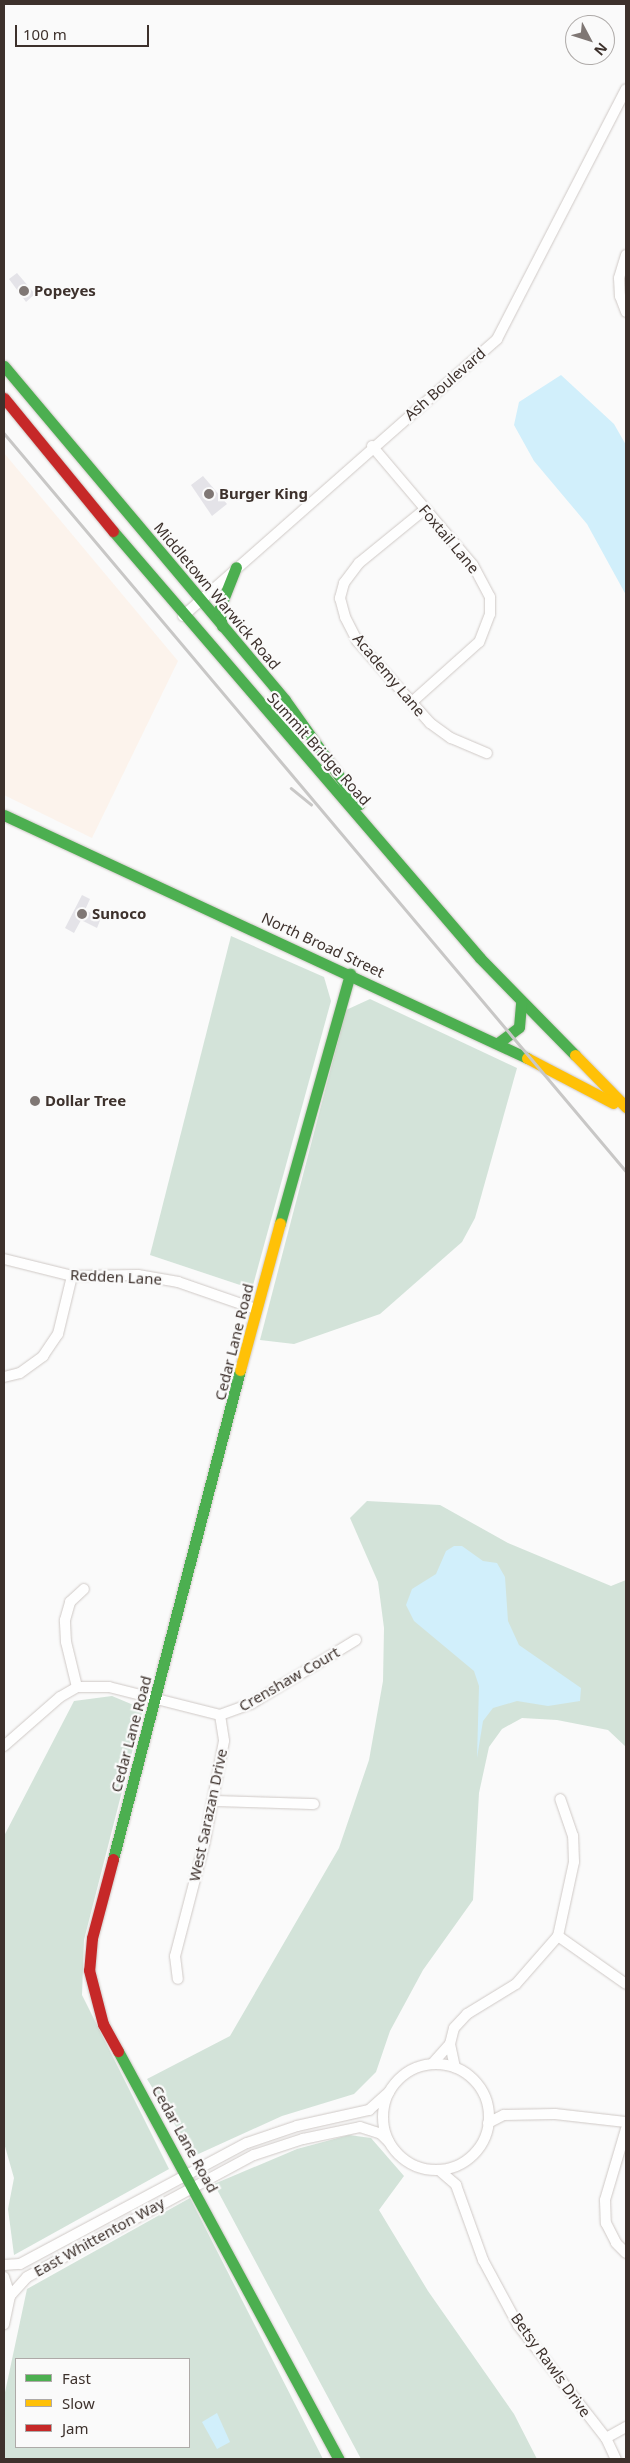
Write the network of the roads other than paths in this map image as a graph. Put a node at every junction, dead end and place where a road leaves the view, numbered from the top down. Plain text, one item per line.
1 (626, 89) edge
2 (626, 255) edge
3 (626, 312) edge
4 (4, 366) edge
5 (4, 398) edge
6 (372, 446) junction
7 (424, 510) junction
8 (236, 567) junction
9 (200, 600) junction
10 (183, 616) junction
11 (222, 626) junction
12 (412, 702) junction
13 (487, 753) dead end
14 (4, 815) edge
15 (394, 854) junction
16 (350, 974) junction
17 (521, 1003) junction
18 (536, 1019) junction
19 (503, 1046) junction
20 (626, 1109) edge
21 (4, 1259) edge
22 (72, 1276) junction
23 (256, 1309) junction
24 (4, 1377) edge
25 (84, 1589) dead end
26 (356, 1640) dead end
27 (77, 1687) junction
28 (156, 1698) junction
29 (220, 1716) junction
30 (4, 1746) edge
31 (560, 1798) dead end
32 (213, 1801) junction
33 (314, 1804) dead end
34 (558, 1936) junction
35 (178, 1978) dead end
36 (626, 1984) edge
37 (450, 2044) junction
38 (432, 2064) junction
39 (455, 2067) junction
40 (389, 2092) junction
41 (487, 2103) junction
42 (504, 2115) junction
43 (626, 2122) edge
44 (488, 2123) junction
45 (626, 2130) edge
46 (389, 2142) junction
47 (461, 2163) junction
48 (439, 2170) junction
49 (187, 2172) junction
50 (456, 2185) junction
51 (194, 2186) junction
52 (626, 2253) edge
53 (4, 2266) edge
54 (4, 2277) edge
55 (10, 2296) junction
56 (4, 2324) edge
57 (626, 2427) edge
58 (606, 2438) junction
59 (339, 2459) edge
60 (616, 2459) edge

1 - 6 street, Ash Boulevard
2 - 3 street
4 - 9 main road, Middletown Warwick Road
5 - 10 main road, Summit Bridge Road
6 - 7 street, Foxtail Lane
6 - 8 street, Ash Boulevard
7 - 12 street, Foxtail Lane
7 - 12 street, Academy Lane
8 - 9 street, Ash Boulevard
8 - 11 main road
9 - 10 street, Ash Boulevard
9 - 11 main road, Middletown Warwick Road
10 - 15 main road, Summit Bridge Road
11 - 15 main road, Middletown Warwick Road
12 - 13 street, Academy Lane
14 - 16 main road, North Broad Street
15 - 17 main road, Summit Bridge Road
16 - 19 main road, North Broad Street
16 - 23 main road, Cedar Lane Road
17 - 18 main road, Summit Bridge Road
17 - 19 main road
18 - 19 main road
18 - 20 main road, Summit Bridge Road
19 - 20 main road, North Broad Street
21 - 22 street, Redden Lane
22 - 23 street, Redden Lane
22 - 24 street
23 - 28 main road, Cedar Lane Road
25 - 27 street
26 - 29 street, Crenshaw Court
27 - 28 street
27 - 30 street
28 - 29 street
28 - 49 main road, Cedar Lane Road
29 - 32 street, West Sarazan Drive
31 - 34 street
32 - 33 street
32 - 35 street, West Sarazan Drive
34 - 36 street
34 - 37 street
37 - 38 street
37 - 39 street
38 - 39 street
38 - 40 street
39 - 41 street
40 - 46 street
40 - 49 street, East Whittenton Way
41 - 42 street
41 - 44 street
42 - 43 street
42 - 44 street
44 - 47 street
45 - 52 street
46 - 48 street
46 - 51 street, East Whittenton Way
47 - 48 street
47 - 50 street
48 - 50 street, Betsy Rawls Drive
49 - 51 main road, Cedar Lane Road
49 - 53 street, East Whittenton Way
50 - 58 street, Betsy Rawls Drive
51 - 55 street, East Whittenton Way
51 - 59 main road, Cedar Lane Road
54 - 55 street
55 - 56 street
57 - 58 street
58 - 60 street, Betsy Rawls Drive

